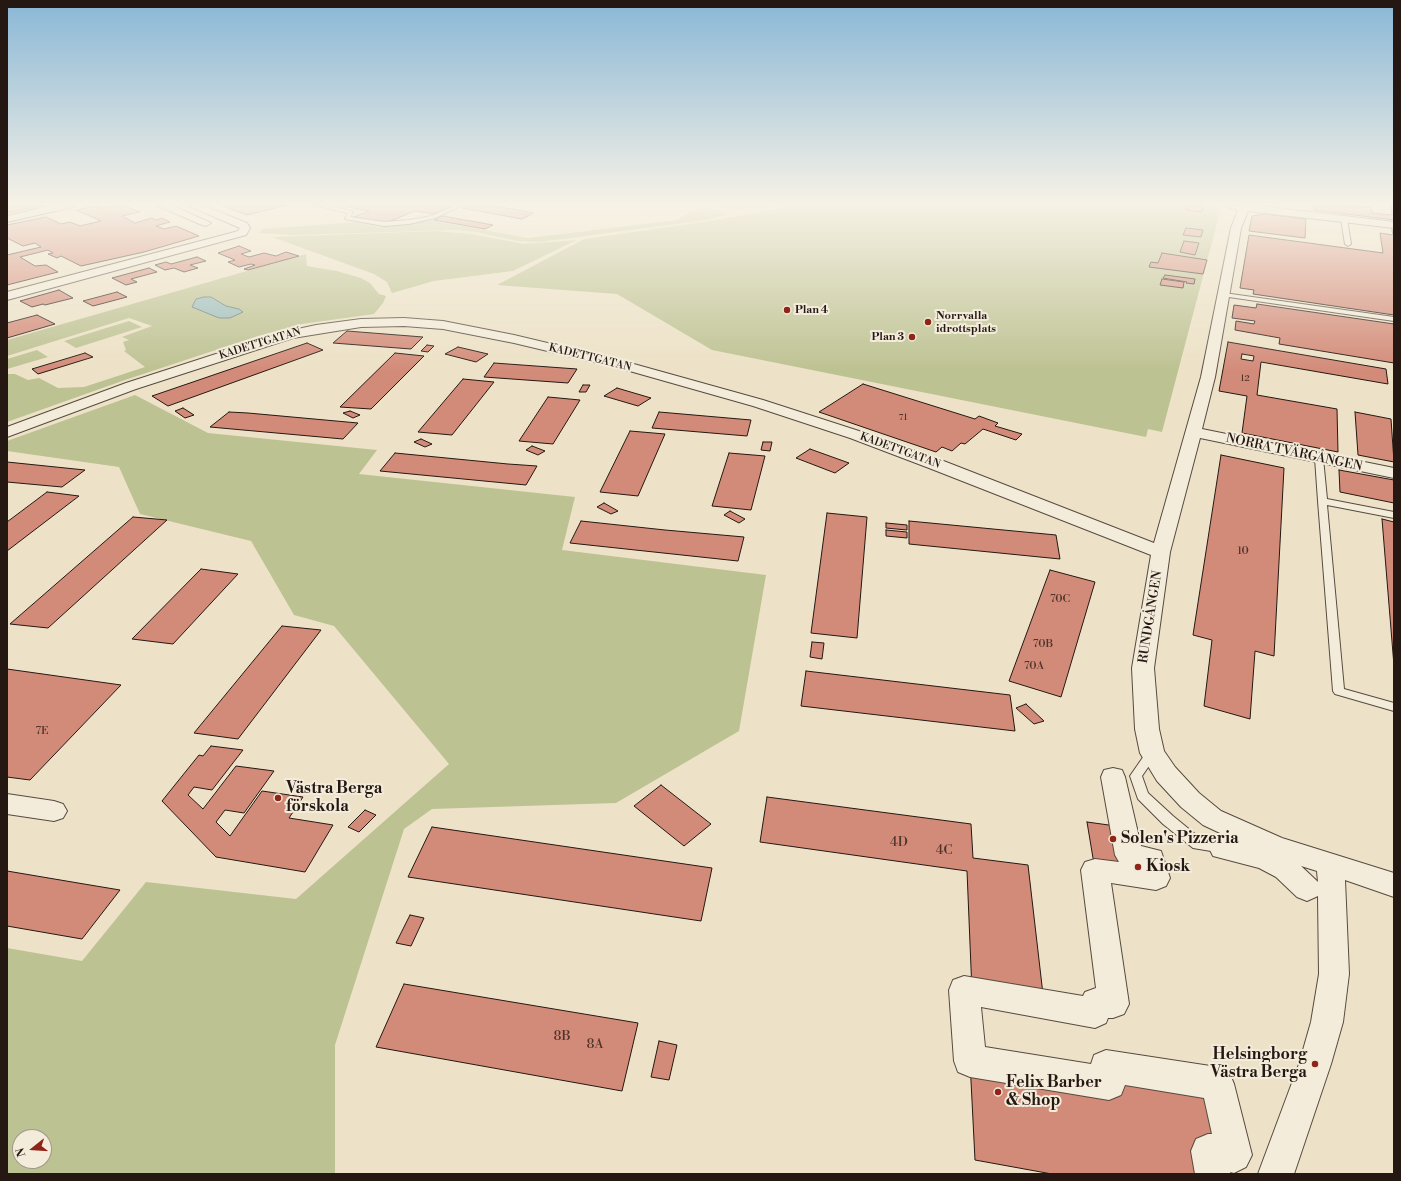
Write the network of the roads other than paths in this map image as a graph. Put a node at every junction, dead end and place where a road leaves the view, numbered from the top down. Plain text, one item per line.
1 (126, 260) edge
2 (1230, 260) edge
3 (1224, 295) junction
4 (7, 296) edge
5 (1394, 319) edge
6 (7, 432) edge
7 (1195, 432) junction
8 (1319, 458) junction
9 (1394, 473) edge
10 (1322, 501) junction
11 (1394, 515) edge
12 (1161, 552) junction
13 (1394, 707) edge
14 (1152, 753) junction
15 (1113, 778) dead end
16 (7, 804) edge
17 (54, 811) dead end
18 (1248, 834) junction
19 (1222, 848) junction
20 (1331, 865) junction
21 (1394, 886) edge
22 (1306, 889) dead end
23 (1213, 1174) edge
24 (1276, 1174) edge

1 - 4 street
2 - 3 street, RUNDGÅNGEN
3 - 5 lane
3 - 7 street, RUNDGÅNGEN
6 - 12 street, KADETTGATAN
7 - 8 street, NORRA TVÄRGÅNGEN
7 - 12 street, RUNDGÅNGEN
8 - 9 street, NORRA TVÄRGÅNGEN
8 - 10 lane
10 - 11 lane
10 - 13 lane
12 - 14 street, RUNDGÅNGEN
14 - 18 street, RUNDGÅNGEN
14 - 19 lane
15 - 23 street
16 - 17 street
18 - 19 lane
18 - 20 street, RUNDGÅNGEN
19 - 22 street
20 - 21 street, RUNDGÅNGEN
20 - 24 street

